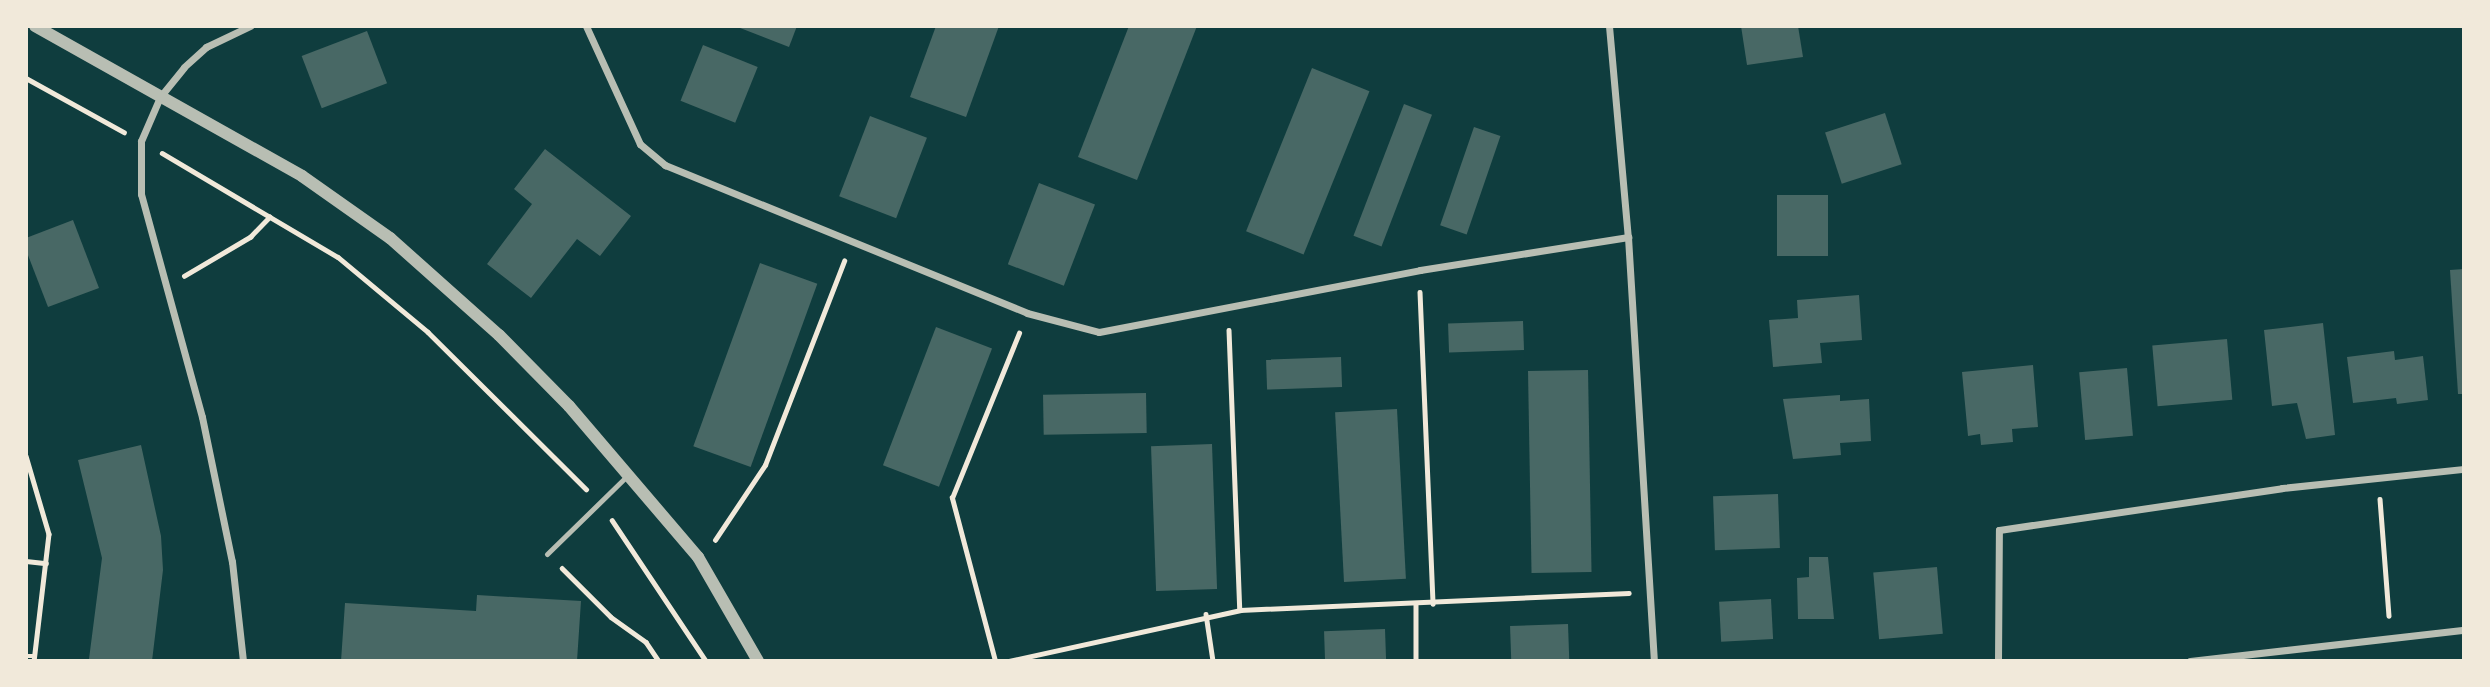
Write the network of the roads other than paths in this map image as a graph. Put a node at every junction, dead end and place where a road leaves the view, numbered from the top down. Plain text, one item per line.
1 (35, 26) edge
2 (250, 26) edge
3 (586, 26) edge
4 (1609, 26) edge
5 (160, 97) junction
6 (1628, 237) junction
7 (2464, 469) edge
8 (628, 475) junction
9 (547, 554) road end
10 (2464, 630) edge
11 (243, 661) edge
12 (758, 661) edge
13 (1654, 661) edge
14 (1998, 661) edge
15 (2190, 661) edge

1 - 5 street
2 - 5 street
3 - 6 street
4 - 6 street
5 - 8 street
5 - 11 street
6 - 13 street
7 - 14 street
8 - 9 lane
8 - 12 street
10 - 15 street

